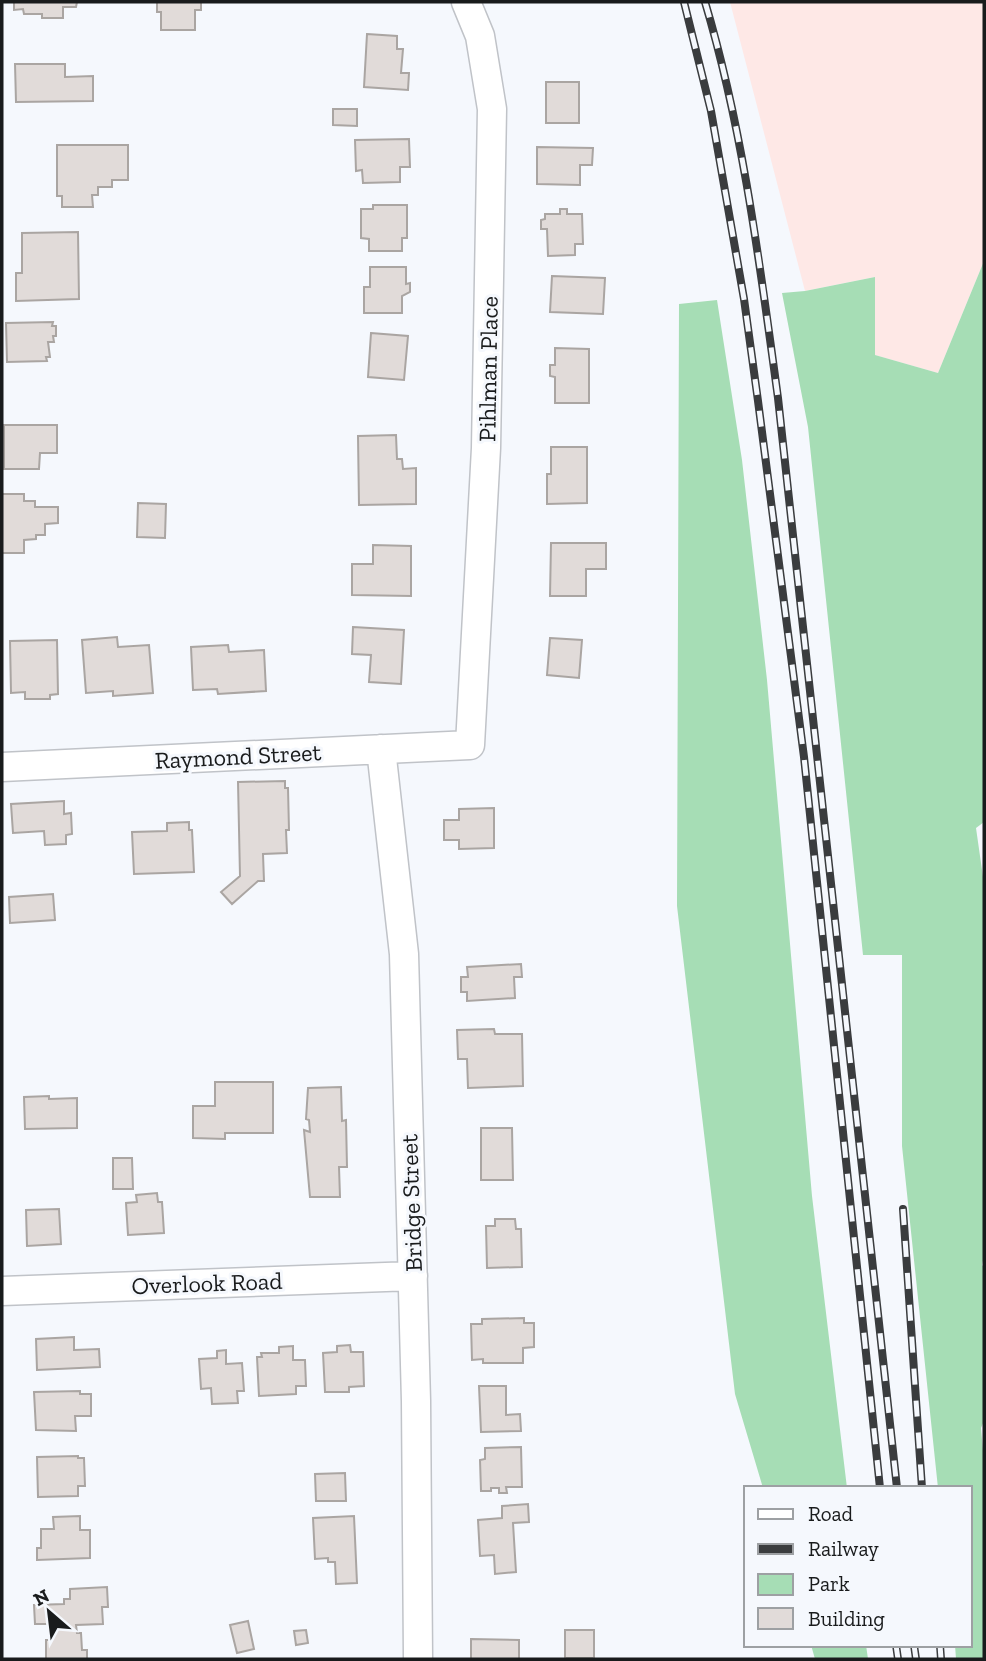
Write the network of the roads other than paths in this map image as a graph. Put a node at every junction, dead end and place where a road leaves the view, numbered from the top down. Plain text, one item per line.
1 (466, 2) edge
2 (471, 741) joint
3 (381, 749) junction
4 (2, 767) edge
5 (413, 1276) junction
6 (2, 1291) edge
7 (418, 1659) edge

1 - 2 street, Pihlman Place
2 - 3 street, Raymond Street
3 - 4 street, Raymond Street
3 - 5 street, Bridge Street
5 - 6 street, Overlook Road
5 - 7 street, Bridge Street

